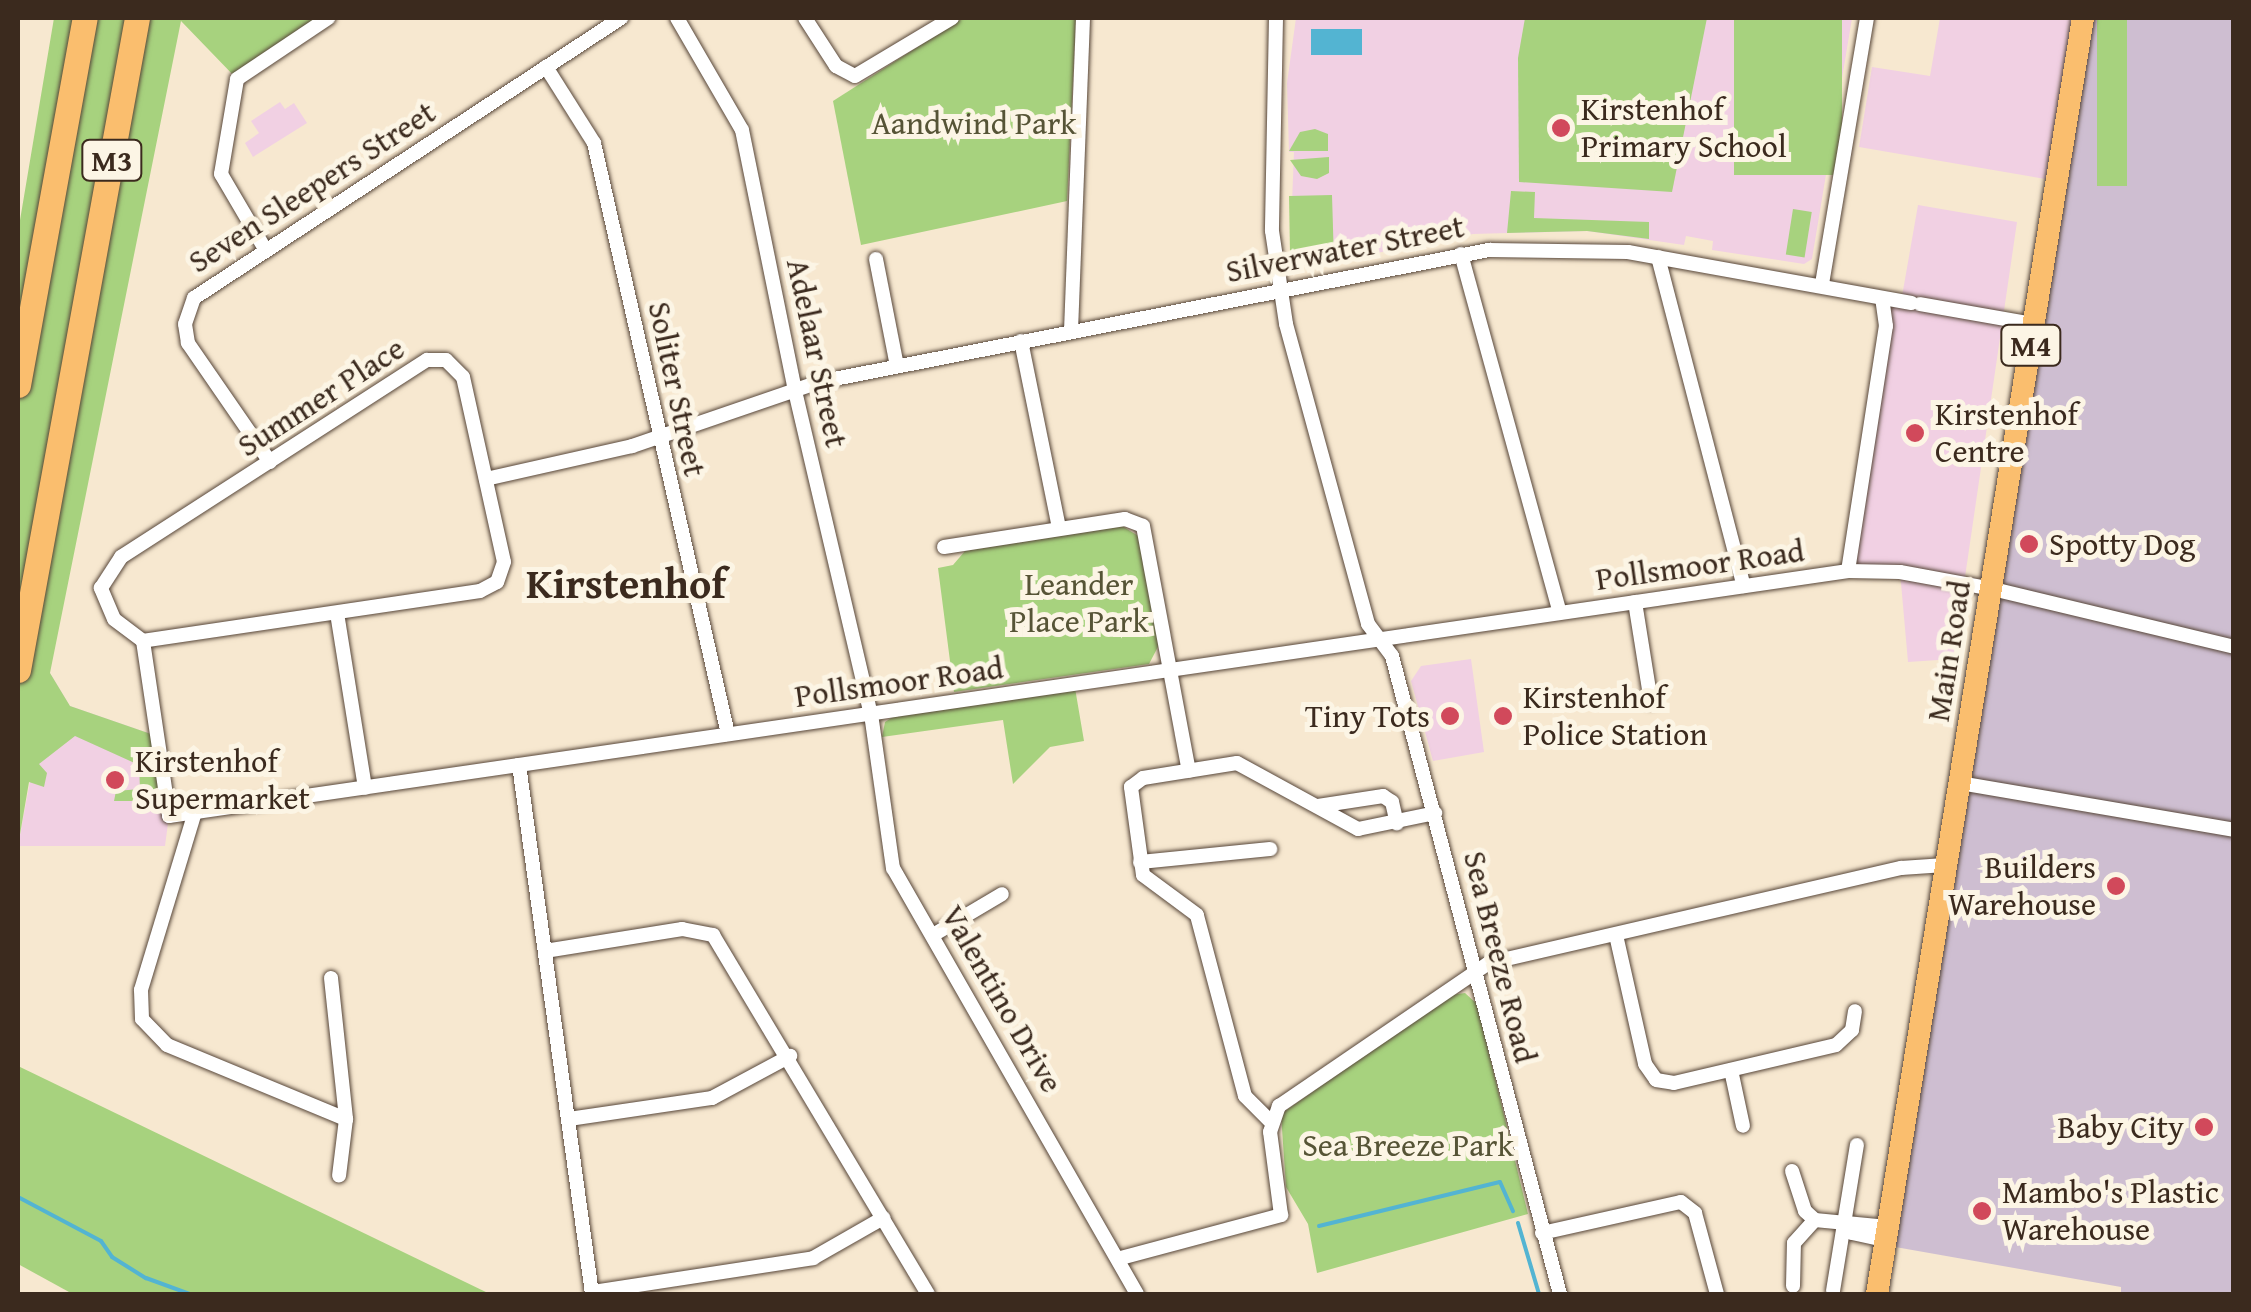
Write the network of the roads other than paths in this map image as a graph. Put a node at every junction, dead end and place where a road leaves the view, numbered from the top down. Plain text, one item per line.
1 (86, 18) edge
2 (137, 18) edge
3 (328, 18) edge
4 (620, 18) edge
5 (677, 18) edge
6 (805, 18) edge
7 (952, 18) edge
8 (1083, 18) edge
9 (1276, 18) edge
10 (1867, 18) edge
11 (2083, 18) edge
12 (546, 66) junction
13 (266, 249) junction
14 (1461, 254) junction
15 (1658, 257) junction
16 (876, 260) dead end
17 (1822, 284) junction
18 (1279, 288) junction
19 (1882, 298) junction
20 (2034, 324) junction
21 (1071, 331) junction
22 (1021, 341) junction
23 (897, 366) junction
24 (18, 385) edge
25 (794, 390) junction
26 (660, 438) junction
27 (270, 462) junction
28 (486, 479) junction
29 (1059, 528) junction
30 (944, 546) dead end
31 (1848, 571) junction
32 (1744, 586) junction
33 (1992, 589) junction
34 (1635, 602) junction
35 (337, 613) junction
36 (1560, 613) junction
37 (1377, 639) junction
38 (143, 641) junction
39 (2234, 648) edge
40 (18, 670) edge
41 (1172, 670) junction
42 (1651, 702) dead end
43 (871, 714) junction
44 (728, 734) junction
45 (519, 765) junction
46 (1189, 771) junction
47 (1960, 784) junction
48 (365, 788) junction
49 (1318, 806) junction
50 (196, 812) junction
51 (1435, 812) junction
52 (1398, 823) junction
53 (2234, 830) edge
54 (1270, 848) dead end
55 (1140, 862) junction
56 (1945, 864) junction
57 (1002, 894) dead end
58 (933, 935) junction
59 (1616, 935) junction
60 (545, 951) junction
61 (1476, 971) junction
62 (331, 978) dead end
63 (1855, 1010) dead end
64 (790, 1056) junction
65 (1731, 1070) junction
66 (346, 1119) junction
67 (568, 1119) junction
68 (1271, 1122) junction
69 (1743, 1126) dead end
70 (1858, 1144) dead end
71 (1792, 1172) dead end
72 (338, 1176) dead end
73 (883, 1218) junction
74 (1815, 1220) junction
75 (1846, 1226) junction
76 (1542, 1233) junction
77 (1886, 1233) junction
78 (1120, 1258) junction
79 (1793, 1286) dead end
80 (1833, 1291) dead end
81 (592, 1293) edge
82 (928, 1294) edge
83 (1137, 1294) edge
84 (1560, 1294) edge
85 (1717, 1294) edge
86 (1877, 1294) edge

1 - 24 highway, M3
2 - 40 highway, M3
3 - 13 street
4 - 12 street, Seven Sleepers Street
5 - 25 street, Adelaar Street
6 - 7 street
8 - 21 street
9 - 18 street, Sea Breeze Road
10 - 17 street
11 - 20 main road, Main Road / M4
12 - 13 street, Seven Sleepers Street
12 - 26 street, Soliter Street
13 - 27 street, Seven Sleepers Street
14 - 15 street, Silverwater Street
14 - 18 street, Silverwater Street
14 - 36 street
15 - 17 street, Silverwater Street
15 - 32 street
16 - 23 street
17 - 19 street, Silverwater Street
18 - 21 street, Silverwater Street
18 - 37 street, Sea Breeze Road
19 - 20 street, Silverwater Street
19 - 31 street
20 - 33 main road, Main Road / M4
21 - 22 street, Silverwater Street
22 - 23 street, Silverwater Street
22 - 29 street
23 - 25 street, Silverwater Street
25 - 26 street, Silverwater Street
25 - 43 street, Adelaar Street
26 - 28 street, Silverwater Street
26 - 44 street, Soliter Street
27 - 28 street, Summer Place
27 - 38 street, Summer Place
28 - 35 street, Summer Place
29 - 30 street
29 - 41 street
31 - 32 street, Pollsmoor Road
31 - 33 street, Pollsmoor Road
32 - 34 street, Pollsmoor Road
33 - 39 street, Pollsmoor Road
33 - 47 main road, Main Road / M4
34 - 36 street, Pollsmoor Road
34 - 42 street
35 - 38 street, Summer Place
35 - 48 street
36 - 37 street, Pollsmoor Road
37 - 41 street, Pollsmoor Road
37 - 51 street, Sea Breeze Road
38 - 50 street, Pollsmoor Road
41 - 43 street, Pollsmoor Road
41 - 46 street
43 - 44 street, Pollsmoor Road
43 - 58 street, Valentino Drive
44 - 45 street, Pollsmoor Road
45 - 48 street, Pollsmoor Road
45 - 60 street
46 - 49 street
46 - 55 street
47 - 53 street
47 - 56 main road, Main Road / M4
48 - 50 street, Pollsmoor Road
49 - 52 street
49 - 52 street
50 - 66 street
51 - 52 street
51 - 61 street, Sea Breeze Road
54 - 55 street
55 - 68 street
56 - 59 street
56 - 77 main road, Main Road / M4
57 - 58 street
58 - 78 street, Valentino Drive
59 - 61 street
59 - 65 street
60 - 64 street
60 - 67 street
61 - 68 street
61 - 76 street, Sea Breeze Road
62 - 66 street
63 - 65 street
64 - 67 street
64 - 73 street
65 - 69 street
66 - 72 street
67 - 81 street
68 - 78 street
70 - 75 street
71 - 74 street
73 - 81 street
73 - 82 street
74 - 75 street
74 - 79 street
75 - 77 street
75 - 80 street
76 - 84 street, Sea Breeze Road
76 - 85 street
77 - 86 main road, Main Road / M4
78 - 83 street, Valentino Drive

